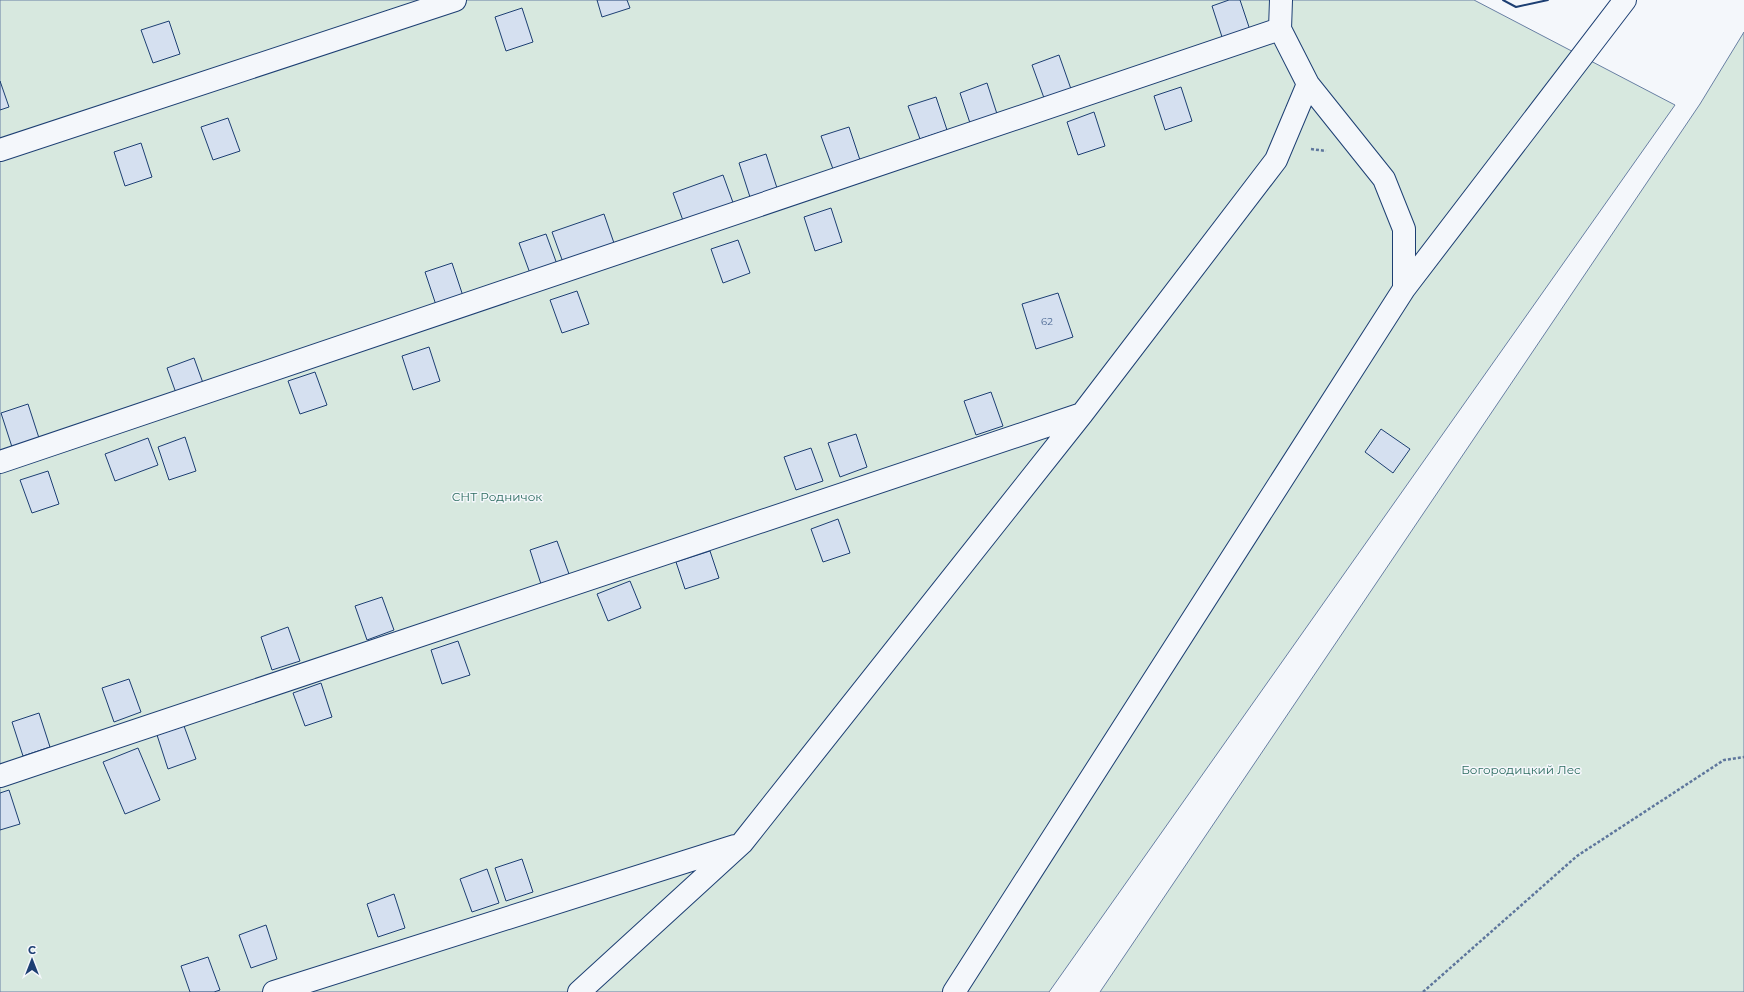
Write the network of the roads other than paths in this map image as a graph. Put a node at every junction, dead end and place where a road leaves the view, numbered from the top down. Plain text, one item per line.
1 (454, 0) edge
2 (1281, 0) edge
3 (1625, 0) edge
4 (1280, 29) junction
5 (1308, 84) junction
6 (0, 150) edge
7 (1404, 289) junction
8 (1082, 414) junction
9 (0, 462) edge
10 (0, 776) edge
11 (742, 843) junction
12 (274, 992) edge
13 (578, 992) edge
14 (954, 992) edge

1 - 6 street
2 - 4 street
3 - 7 street
4 - 5 street
4 - 9 street
5 - 7 street
5 - 8 street
7 - 14 street
8 - 10 street
8 - 11 street
11 - 12 street
11 - 13 street

